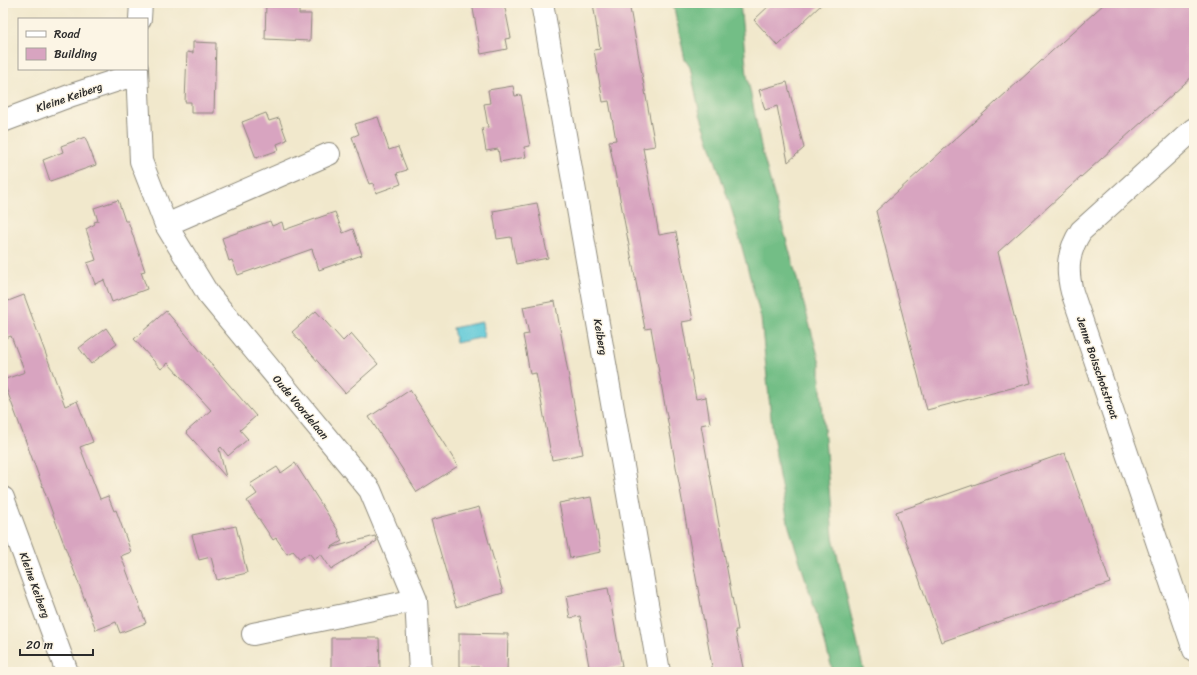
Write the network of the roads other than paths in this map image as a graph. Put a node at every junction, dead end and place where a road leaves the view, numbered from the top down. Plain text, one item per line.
1 (141, 3) edge
2 (542, 3) edge
3 (140, 18) edge
4 (136, 72) edge
5 (3, 121) edge
6 (1194, 129) edge
7 (329, 154) dead end
8 (166, 225) junction
9 (3, 498) edge
10 (416, 600) junction
11 (253, 634) dead end
12 (1194, 650) edge
13 (67, 672) edge
14 (420, 672) edge
15 (659, 672) edge

1 - 3 street
2 - 15 street, Keiberg
4 - 5 street, Kleine Keiberg
4 - 8 street, Oude Voordelaan
6 - 12 street, Jenne Boisschotstraat
7 - 8 street
8 - 10 street, Oude Voordelaan
9 - 13 street, Kleine Keiberg
10 - 11 street
10 - 14 street, Oude Voordelaan

